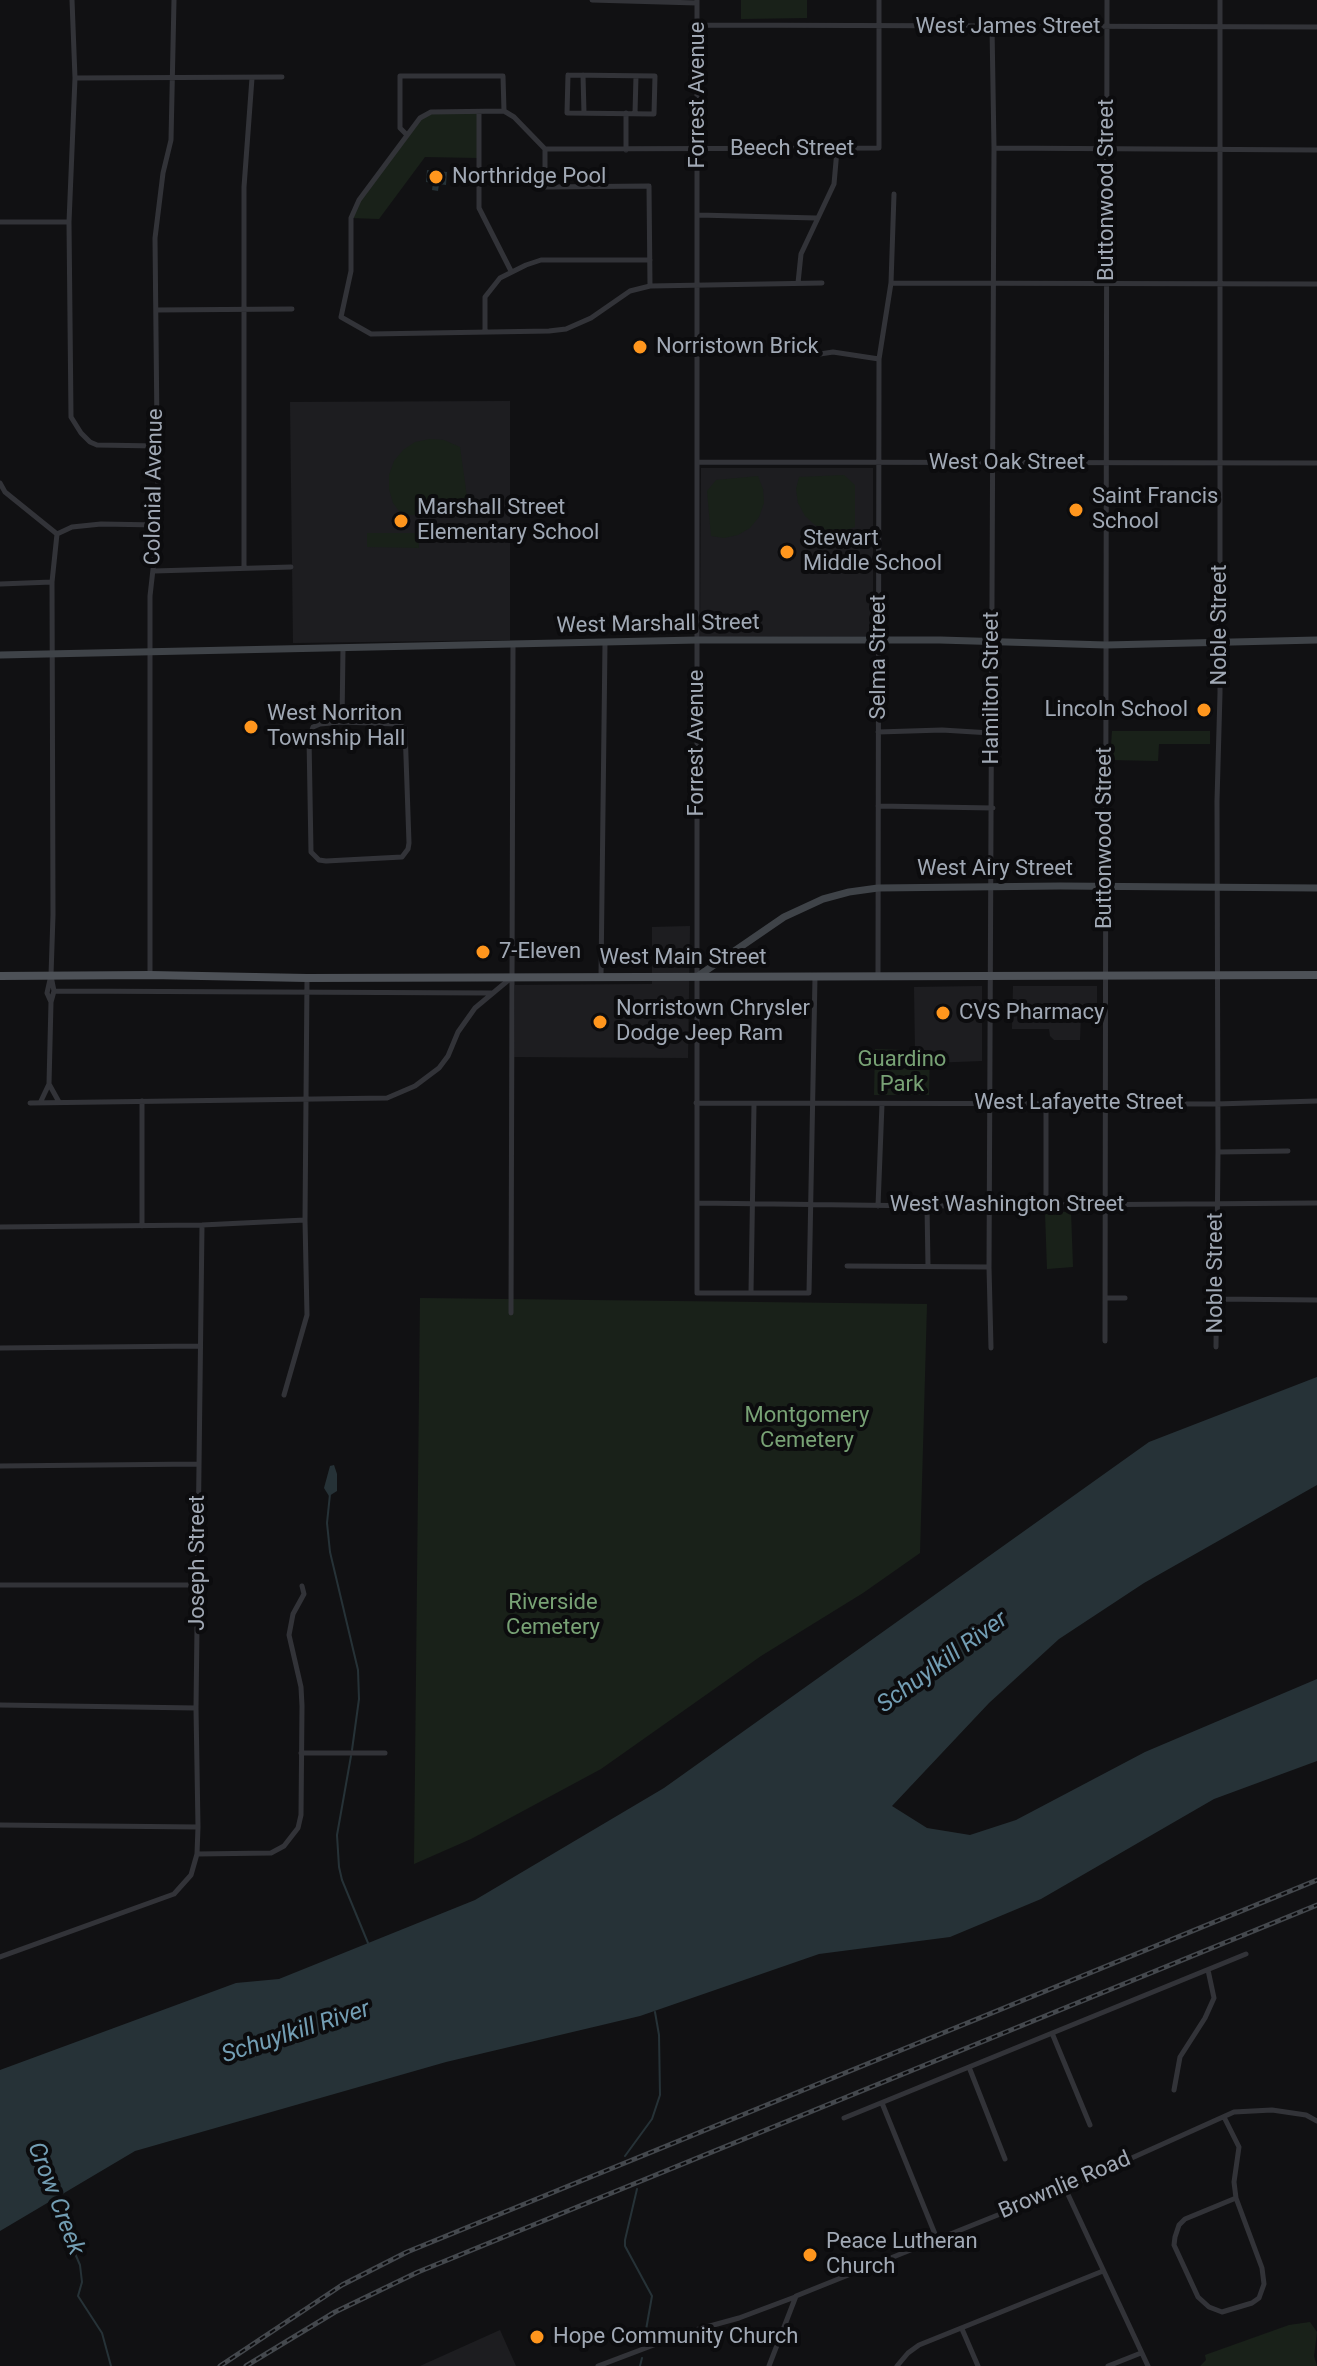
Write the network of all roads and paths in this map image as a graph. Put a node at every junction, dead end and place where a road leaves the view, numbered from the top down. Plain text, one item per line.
1 (72, 0) edge
2 (174, 0) edge
3 (592, 0) edge
4 (879, 0) edge
5 (1107, 0) edge
6 (1220, 0) edge
7 (697, 2) edge
8 (699, 25) junction
9 (880, 26) junction
10 (992, 27) junction
11 (1107, 27) junction
12 (1317, 27) edge
13 (1219, 28) junction
14 (583, 75) junction
15 (636, 76) junction
16 (282, 77) dead end
17 (75, 78) junction
18 (252, 78) junction
19 (172, 79) junction
20 (504, 111) junction
21 (479, 112) junction
22 (584, 113) junction
23 (626, 113) junction
24 (635, 113) junction
25 (407, 135) junction
26 (994, 148) junction
27 (1106, 148) junction
28 (1220, 148) junction
29 (545, 149) junction
30 (699, 149) junction
31 (626, 150) junction
32 (837, 150) junction
33 (1317, 150) edge
34 (894, 194) dead end
35 (698, 215) junction
36 (816, 218) junction
37 (0, 222) edge
38 (69, 222) junction
39 (650, 260) junction
40 (512, 271) junction
41 (1218, 282) junction
42 (798, 283) junction
43 (822, 283) dead end
44 (891, 283) junction
45 (993, 284) junction
46 (1317, 284) edge
47 (698, 285) junction
48 (1107, 285) junction
49 (650, 286) junction
50 (243, 309) junction
51 (292, 309) dead end
52 (156, 310) junction
53 (485, 332) junction
54 (820, 354) dead end
55 (879, 359) junction
56 (157, 446) junction
57 (698, 462) junction
58 (992, 463) junction
59 (1107, 463) junction
60 (1219, 463) junction
61 (1317, 463) edge
62 (877, 464) junction
63 (0, 483) edge
64 (3, 493) edge
65 (158, 525) junction
66 (57, 534) junction
67 (291, 567) dead end
68 (244, 568) junction
69 (154, 571) junction
70 (52, 582) junction
71 (0, 584) edge
72 (697, 640) junction
73 (1317, 640) edge
74 (879, 642) junction
75 (1220, 642) junction
76 (605, 643) junction
77 (993, 643) junction
78 (513, 645) junction
79 (1106, 645) junction
80 (343, 648) junction
81 (151, 653) junction
82 (54, 654) junction
83 (0, 655) edge
84 (342, 722) junction
85 (878, 732) junction
86 (991, 733) junction
87 (878, 806) junction
88 (993, 808) junction
89 (1218, 886) junction
90 (990, 887) junction
91 (878, 888) junction
92 (1104, 888) junction
93 (1317, 888) edge
94 (51, 975) junction
95 (150, 975) junction
96 (1317, 975) edge
97 (0, 976) edge
98 (601, 976) junction
99 (698, 976) junction
100 (512, 977) junction
101 (815, 977) junction
102 (878, 977) junction
103 (990, 977) junction
104 (1104, 977) junction
105 (1218, 977) junction
106 (307, 978) junction
107 (54, 991) junction
108 (492, 993) junction
109 (308, 994) junction
110 (51, 1002) junction
111 (49, 1084) junction
112 (306, 1100) junction
113 (41, 1101) junction
114 (142, 1101) junction
115 (1317, 1101) edge
116 (59, 1102) junction
117 (990, 1102) junction
118 (1046, 1102) junction
119 (1105, 1102) junction
120 (30, 1103) dead end
121 (696, 1103) junction
122 (812, 1103) junction
123 (754, 1104) junction
124 (882, 1104) junction
125 (1216, 1104) junction
126 (1288, 1151) dead end
127 (1218, 1152) junction
128 (697, 1203) junction
129 (810, 1203) junction
130 (1317, 1203) edge
131 (1216, 1204) junction
132 (752, 1205) junction
133 (1046, 1205) junction
134 (1105, 1205) junction
135 (878, 1206) junction
136 (927, 1206) junction
137 (990, 1206) junction
138 (305, 1220) junction
139 (202, 1225) junction
140 (142, 1226) junction
141 (0, 1227) edge
142 (847, 1266) dead end
143 (928, 1266) junction
144 (989, 1267) junction
145 (751, 1292) junction
146 (1105, 1298) junction
147 (1125, 1298) dead end
148 (1216, 1299) junction
149 (1317, 1300) edge
150 (511, 1313) dead end
151 (1105, 1341) dead end
152 (200, 1346) junction
153 (1216, 1347) dead end
154 (0, 1348) edge
155 (991, 1348) dead end
156 (284, 1395) dead end
157 (198, 1464) junction
158 (0, 1466) edge
159 (0, 1585) edge
160 (199, 1585) junction
161 (302, 1586) dead end
162 (0, 1705) edge
163 (196, 1708) junction
164 (301, 1753) junction
165 (385, 1753) dead end
166 (0, 1825) edge
167 (198, 1827) junction
168 (197, 1854) junction
169 (1246, 1954) dead end
170 (0, 1957) edge
171 (1208, 1970) junction
172 (1052, 2033) junction
173 (969, 2067) junction
174 (1174, 2090) dead end
175 (882, 2103) junction
176 (1224, 2117) junction
177 (844, 2118) dead end
178 (1317, 2121) edge
179 (1090, 2125) dead end
180 (1005, 2159) dead end
181 (1065, 2188) junction
182 (1236, 2198) junction
183 (937, 2239) junction
184 (1103, 2271) junction
185 (796, 2296) junction
186 (962, 2329) junction
187 (1141, 2353) junction
188 (603, 2365) edge
189 (769, 2366) edge
190 (897, 2366) edge
191 (978, 2366) edge
192 (1108, 2366) edge
193 (1148, 2366) edge

1 - 17 street
2 - 19 street, Colonial Avenue
3 - 7 street
4 - 9 street
5 - 11 street, Buttonwood Street
6 - 13 street, Noble Street
7 - 8 street, Forrest Avenue
8 - 9 street, West James Street
8 - 30 street, Forrest Avenue
9 - 10 street, West James Street
9 - 32 street, Beech Street
10 - 11 street, West James Street
10 - 26 street, Hamilton Street
11 - 13 street, West James Street
11 - 27 street, Buttonwood Street
12 - 13 street, West James Street
13 - 28 street, Noble Street
14 - 15 street
14 - 22 street
14 - 22 street
15 - 24 street
15 - 24 street
16 - 18 street
17 - 19 street
17 - 38 street
18 - 19 street
18 - 50 street
19 - 52 street, Colonial Avenue
20 - 21 street
20 - 25 street
20 - 29 street
21 - 25 street
21 - 40 street
22 - 23 street
23 - 24 street
23 - 31 street
25 - 53 street
26 - 27 street
26 - 45 street, Hamilton Street
27 - 28 street
27 - 48 street, Buttonwood Street
28 - 33 street
28 - 41 street, Noble Street
29 - 31 street, Beech Street
29 - 39 street
30 - 31 street, Beech Street
30 - 32 street, Beech Street
30 - 35 street, Forrest Avenue
32 - 36 street
34 - 44 street, Selma Street
35 - 36 street
35 - 47 street, Forrest Avenue
36 - 42 street
37 - 38 street
38 - 56 street
39 - 40 street
39 - 49 street
40 - 53 street
41 - 46 street
41 - 48 street
41 - 60 street, Noble Street
42 - 43 street
42 - 47 street
44 - 45 street
44 - 55 street, Selma Street
45 - 48 street
45 - 58 street, Hamilton Street
47 - 49 street
47 - 57 street, Forrest Avenue
48 - 59 street, Buttonwood Street
49 - 53 street
50 - 51 street
50 - 52 street
50 - 68 street
52 - 56 street, Colonial Avenue
54 - 55 street
55 - 62 street, Selma Street
56 - 65 street, Colonial Avenue
57 - 62 street, West Oak Street
57 - 72 street, Forrest Avenue
58 - 59 street, West Oak Street
58 - 62 street, West Oak Street
58 - 77 street, Hamilton Street
59 - 60 street, West Oak Street
59 - 79 street, Buttonwood Street
60 - 61 street, West Oak Street
60 - 75 street, Noble Street
62 - 74 street, Selma Street
63 - 64 street
64 - 66 street
65 - 66 street
65 - 69 street, Colonial Avenue
66 - 70 street
67 - 68 street
68 - 69 street
69 - 81 street, Colonial Avenue
70 - 71 street
70 - 82 street
72 - 74 street, West Marshall Street
72 - 76 street, West Marshall Street
72 - 99 street, Forrest Avenue
73 - 75 street, West Marshall Street
74 - 77 street, West Marshall Street
74 - 85 street, Selma Street
75 - 79 street, West Marshall Street
75 - 89 street, Noble Street
76 - 78 street, West Marshall Street
76 - 98 street
77 - 79 street, West Marshall Street
77 - 86 street, Hamilton Street
78 - 80 street, West Marshall Street
78 - 100 street
79 - 92 street, Buttonwood Street
80 - 81 street, West Marshall Street
80 - 84 street
81 - 82 street, West Marshall Street
81 - 95 street, Colonial Avenue
82 - 83 street, West Marshall Street
82 - 94 street
84 - 84 street
85 - 86 street
85 - 87 street, Selma Street
86 - 88 street, Hamilton Street
87 - 88 street
87 - 91 street, Selma Street
88 - 90 street, Hamilton Street
89 - 92 street, West Airy Street
89 - 93 street, West Airy Street
89 - 105 street, Noble Street
90 - 91 street, West Airy Street
90 - 92 street, West Airy Street
90 - 103 street, Hamilton Street
91 - 99 street, West Airy Street
91 - 102 street, Selma Street
92 - 104 street, Buttonwood Street
94 - 95 main road, West Main Street
94 - 97 main road, West Main Street
94 - 107 street
94 - 110 street
95 - 106 main road, West Main Street
96 - 105 main road, West Main Street
98 - 99 main road, West Main Street
98 - 100 main road, West Main Street
99 - 101 main road, West Main Street
99 - 121 street, Forrest Avenue
100 - 106 main road, West Main Street
100 - 108 street
100 - 150 street
101 - 102 main road, West Main Street
101 - 122 street
102 - 103 main road, West Main Street
103 - 104 main road, West Main Street
103 - 117 street, Hamilton Street
104 - 105 main road, West Main Street
104 - 119 street, Buttonwood Street
105 - 125 street, Noble Street
106 - 109 street
107 - 109 street
107 - 110 street
108 - 109 street
108 - 112 street
109 - 112 street
110 - 111 street
111 - 113 street
111 - 116 street
112 - 114 street
112 - 138 street
113 - 116 street
113 - 120 street
114 - 116 street
114 - 140 street
115 - 125 street, West Lafayette Street
117 - 118 street, West Lafayette Street
117 - 124 street, West Lafayette Street
117 - 137 street, Hamilton Street
118 - 119 street, West Lafayette Street
118 - 133 street
119 - 125 street, West Lafayette Street
119 - 134 street, Buttonwood Street
121 - 123 street, West Lafayette Street
121 - 128 street, Forrest Avenue
122 - 123 street, West Lafayette Street
122 - 124 street, West Lafayette Street
122 - 129 street
123 - 132 street
124 - 135 street
125 - 127 street, Noble Street
126 - 127 street
127 - 131 street, Noble Street
128 - 132 street, West Washington Street
128 - 145 street, Forrest Avenue
129 - 132 street, West Washington Street
129 - 135 street, West Washington Street
129 - 145 street
130 - 131 street, West Washington Street
131 - 134 street, West Washington Street
131 - 148 street, Noble Street
132 - 145 street
133 - 134 street, West Washington Street
133 - 137 street, West Washington Street
134 - 146 street, Buttonwood Street
135 - 136 street, West Washington Street
136 - 137 street, West Washington Street
136 - 143 street
137 - 144 street, Hamilton Street
138 - 139 street
138 - 156 street
139 - 140 street
139 - 152 street, Joseph Street
140 - 141 street
142 - 143 street
143 - 144 street
144 - 155 street, Hamilton Street
146 - 147 street
146 - 151 street, Buttonwood Street
148 - 149 street
148 - 153 street, Noble Street
152 - 154 street
152 - 157 street, Joseph Street
157 - 158 street
157 - 160 street, Joseph Street
159 - 160 street
160 - 163 street, Joseph Street
161 - 164 street
162 - 163 street
163 - 167 street, Joseph Street
164 - 165 street
164 - 168 street
166 - 167 street
167 - 168 street, Joseph Street
168 - 170 street, Joseph Street
169 - 171 street
171 - 172 street
171 - 174 street
172 - 173 street
172 - 179 street
173 - 175 street
173 - 180 street
175 - 177 street
175 - 183 street
176 - 178 street, Brownlie Road
176 - 181 street, Brownlie Road
176 - 182 street
181 - 183 street, Brownlie Road
181 - 184 street
182 - 182 street
183 - 185 street, Brownlie Road
184 - 186 street
184 - 187 street
185 - 188 street, Brownlie Road
185 - 189 street
186 - 190 street
186 - 191 street
187 - 192 street
187 - 193 street

